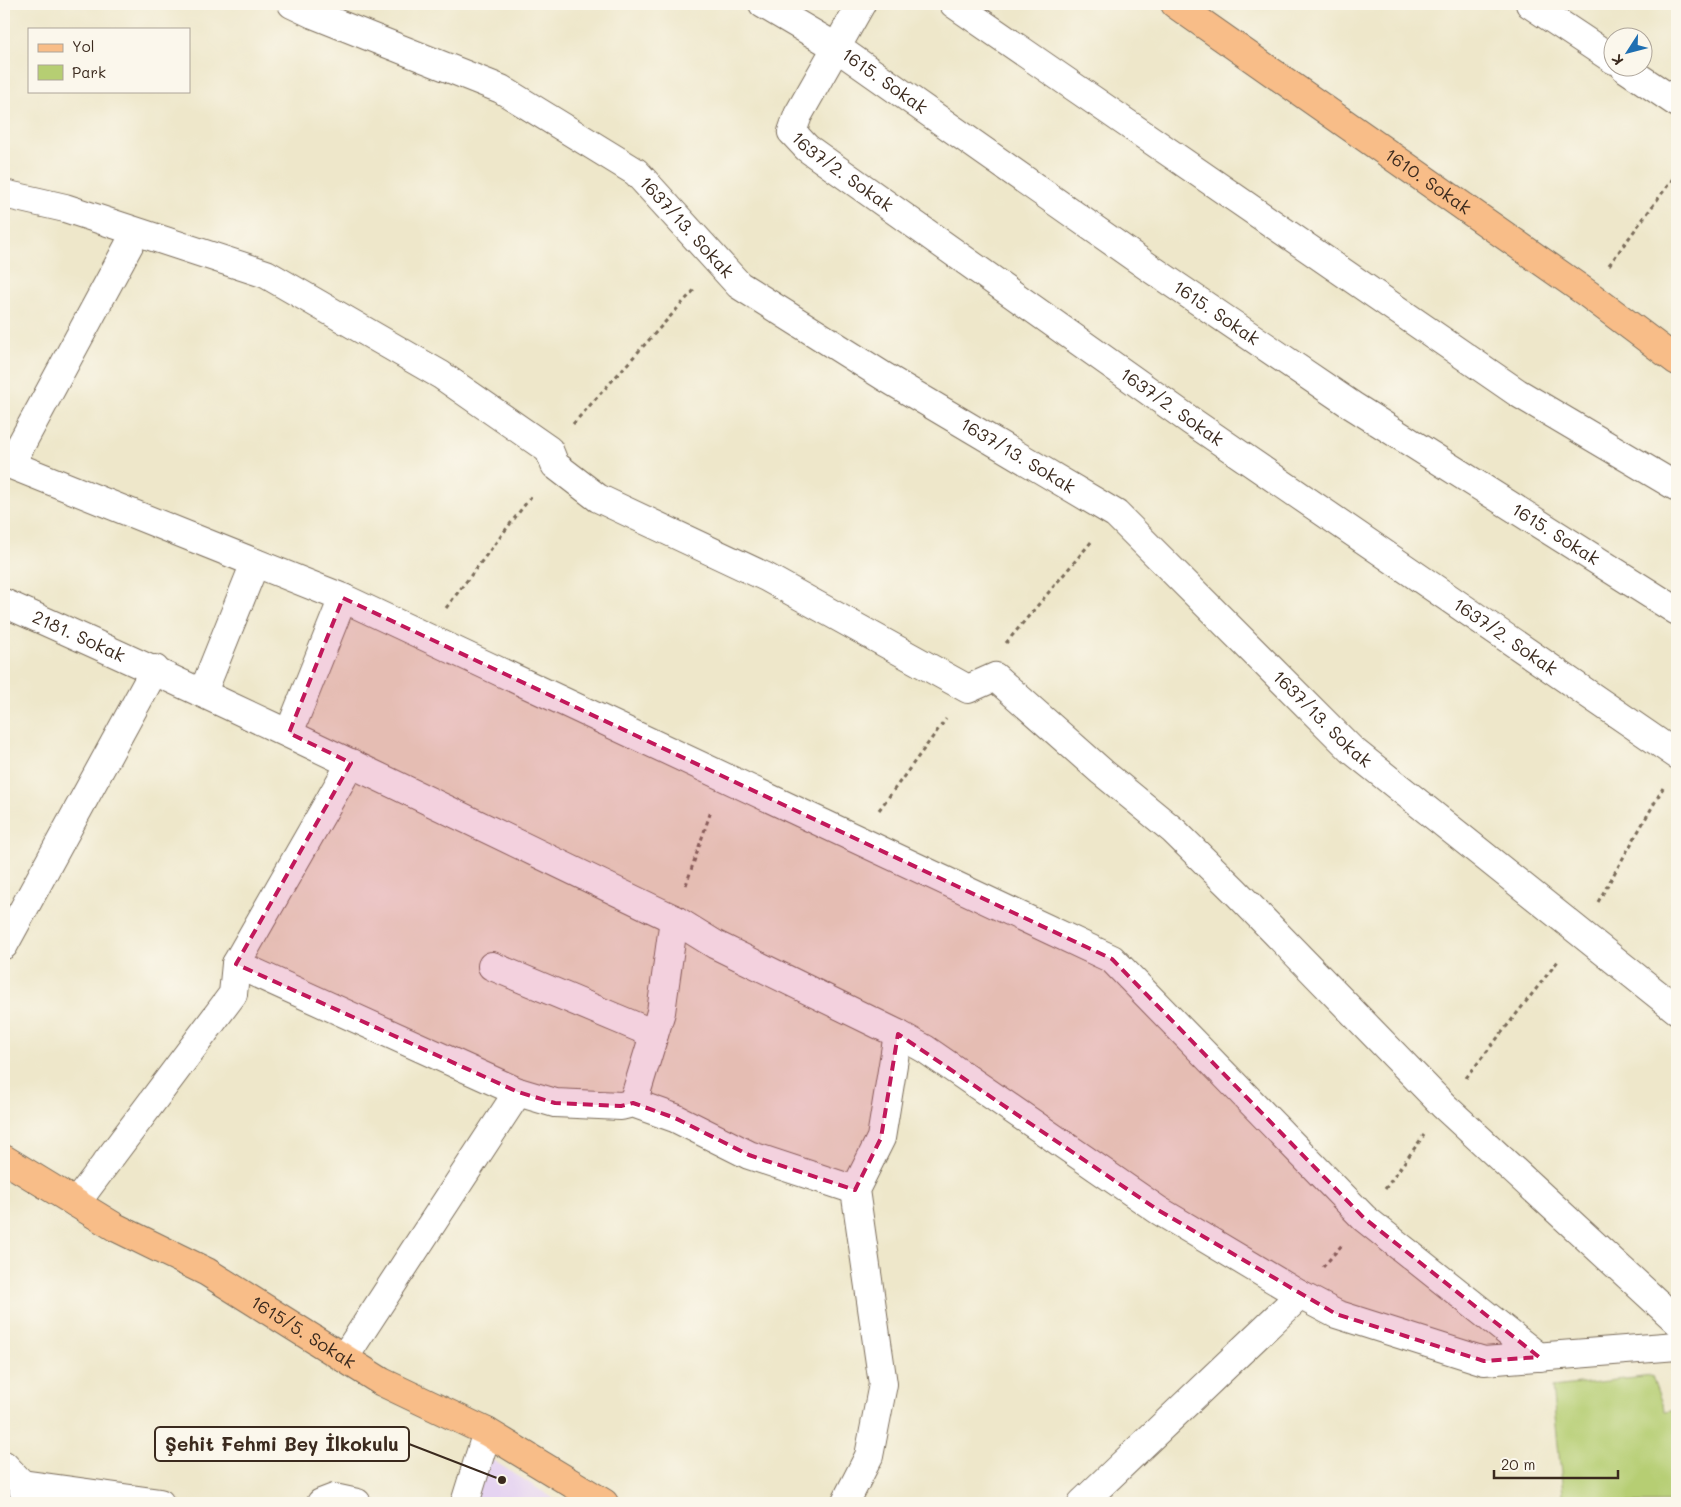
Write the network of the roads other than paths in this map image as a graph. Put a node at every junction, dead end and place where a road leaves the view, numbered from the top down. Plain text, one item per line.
1 (292, 4) edge
2 (763, 4) edge
3 (861, 4) edge
4 (954, 4) edge
5 (1175, 4) edge
6 (1530, 4) edge
7 (836, 47) junction
8 (1604, 53) edge
9 (1640, 78) edge
10 (1677, 102) edge
11 (4, 194) edge
12 (136, 232) junction
13 (1677, 361) edge
14 (7, 464) edge
15 (1677, 487) edge
16 (255, 563) junction
17 (343, 598) junction
18 (4, 602) edge
19 (1677, 611) edge
20 (155, 670) junction
21 (203, 692) junction
22 (289, 733) junction
23 (1677, 755) edge
24 (351, 763) junction
25 (674, 919) junction
26 (4, 945) edge
27 (236, 964) junction
28 (492, 966) dead end
29 (1677, 1010) edge
30 (654, 1034) junction
31 (898, 1034) junction
32 (518, 1092) junction
33 (633, 1102) junction
34 (4, 1159) edge
35 (855, 1190) junction
36 (76, 1203) junction
37 (1300, 1295) junction
38 (1677, 1321) edge
39 (1677, 1346) edge
40 (1539, 1357) junction
41 (344, 1358) junction
42 (487, 1432) junction
43 (17, 1484) edge
44 (160, 1503) edge
45 (320, 1503) edge
46 (357, 1503) edge
47 (465, 1503) edge
48 (604, 1503) edge
49 (845, 1503) edge
50 (1082, 1503) edge

1 - 29 street, 1637/13. Sokak
2 - 7 street, 1615. Sokak
3 - 7 street, 1637/2. Sokak
4 - 15 street
5 - 13 main road, 1610. Sokak
6 - 8 street
7 - 19 street, 1615. Sokak
7 - 23 street, 1637/2. Sokak
9 - 10 street
11 - 12 street
12 - 14 street
12 - 38 street
14 - 16 street
16 - 17 street
16 - 21 street
17 - 22 street
17 - 40 street
18 - 20 street, 2181. Sokak
20 - 21 street, 2181. Sokak
20 - 26 street
21 - 22 street, 2181. Sokak
22 - 24 street, 2181. Sokak
24 - 25 street, 2181. Sokak
24 - 27 street
25 - 30 street
25 - 31 street, 2181. Sokak
27 - 32 street
27 - 36 street
28 - 30 street
30 - 33 street
31 - 35 street
31 - 37 street, 2181. Sokak
32 - 33 street
32 - 41 street
33 - 35 street
34 - 36 main road, 1615/5. Sokak
35 - 49 street
36 - 41 main road, 1615/5. Sokak
37 - 40 street, 2181. Sokak
37 - 50 street
39 - 40 street, 2181. Sokak
41 - 42 main road, 1615/5. Sokak
42 - 47 street
42 - 48 main road, 1615/5. Sokak
43 - 44 street
45 - 46 street

